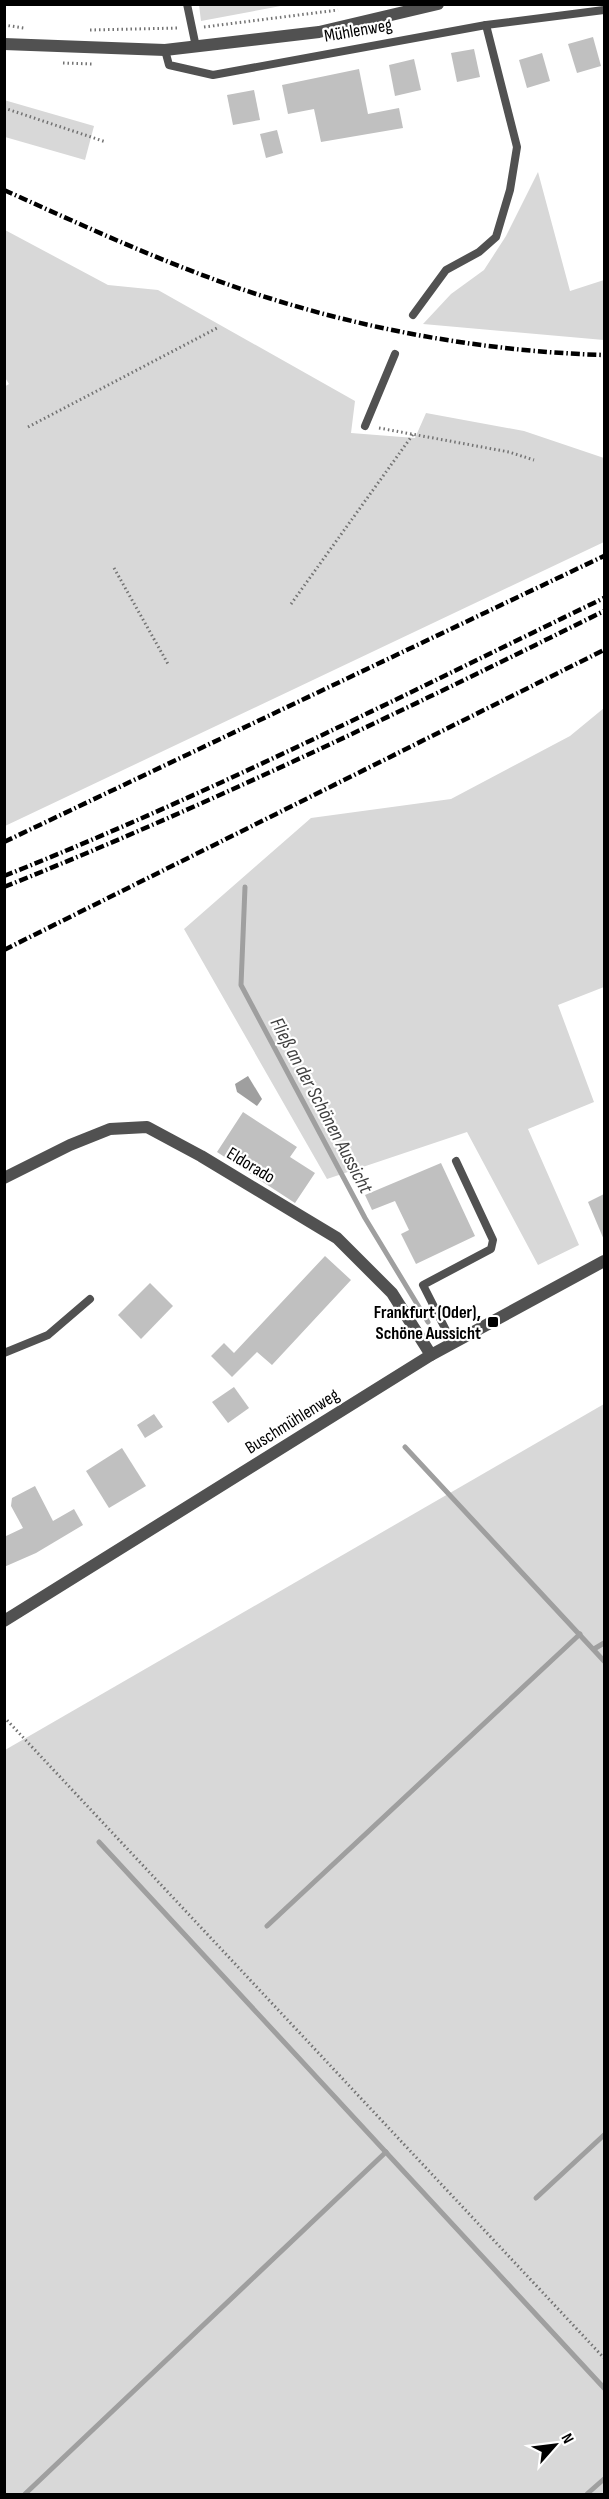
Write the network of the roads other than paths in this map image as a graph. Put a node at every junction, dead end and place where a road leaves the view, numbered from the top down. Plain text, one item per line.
1 (187, 4) edge
2 (438, 4) edge
3 (604, 10) edge
4 (486, 25) junction
5 (4, 44) edge
6 (196, 47) junction
7 (165, 50) junction
8 (413, 315) dead end
9 (395, 354) dead end
10 (365, 426) road end
11 (456, 1161) dead end
12 (4, 1178) edge
13 (604, 1262) edge
14 (90, 1299) dead end
15 (453, 1344) junction
16 (4, 1353) edge
17 (431, 1356) junction
18 (4, 1621) edge

1 - 6 lane
2 - 6 street, Mühlenweg
3 - 4 lane, Mühlenweg
4 - 7 lane, Mühlenweg
4 - 8 lane
5 - 7 street, Mühlenweg
6 - 7 street, Mühlenweg
9 - 10 lane
11 - 15 lane
12 - 17 street, Eldorado
13 - 15 street, Buschmühlenweg
14 - 16 lane
15 - 17 street, Buschmühlenweg
17 - 18 street, Buschmühlenweg

